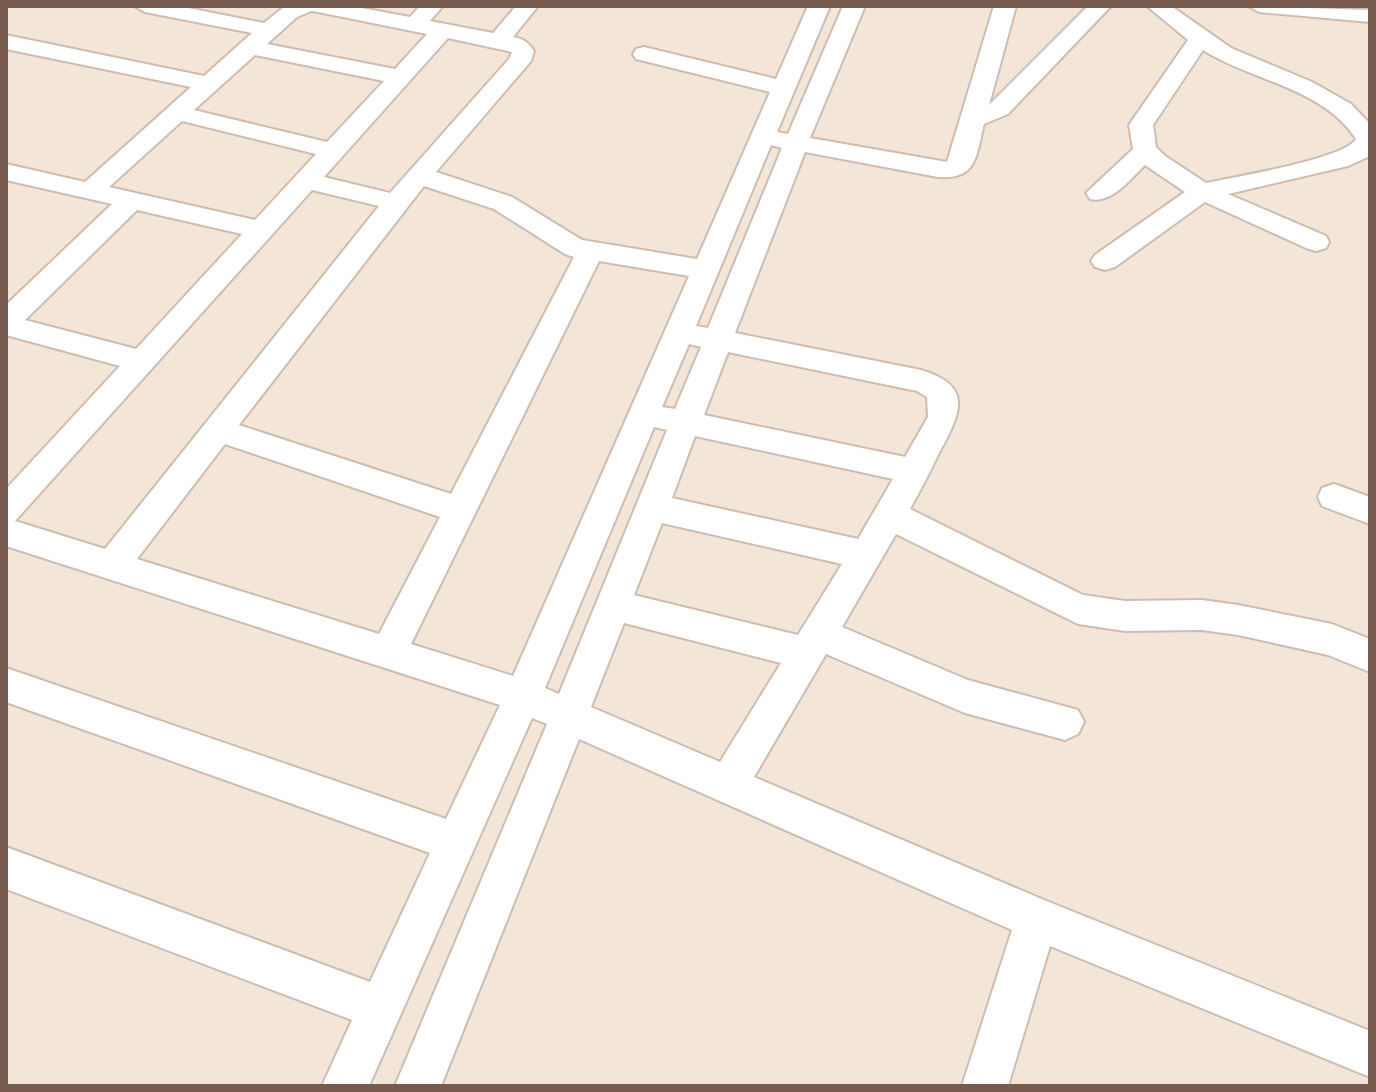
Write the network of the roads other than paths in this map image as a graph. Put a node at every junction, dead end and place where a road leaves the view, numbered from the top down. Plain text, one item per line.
1 (145, 6) edge
2 (304, 6) edge
3 (318, 6) edge
4 (527, 6) edge
5 (1005, 6) edge
6 (1100, 6) edge
7 (1158, 6) edge
8 (1259, 6) edge
9 (815, 15) edge
10 (1362, 15) edge
11 (850, 17) edge
12 (430, 20) edge
13 (269, 30) junction
14 (1370, 33) edge
15 (1201, 37) junction
16 (499, 40) junction
17 (6, 42) edge
18 (250, 47) junction
19 (644, 54) dead end
20 (401, 77) junction
21 (823, 81) junction
22 (786, 82) junction
23 (209, 84) junction
24 (176, 113) junction
25 (976, 119) junction
26 (763, 137) junction
27 (1369, 140) edge
28 (796, 143) junction
29 (335, 151) junction
30 (1146, 151) junction
31 (1339, 161) junction
32 (8, 175) edge
33 (1370, 175) edge
34 (421, 176) junction
35 (307, 181) junction
36 (90, 191) junction
37 (1204, 191) junction
38 (1099, 193) dead end
39 (131, 201) junction
40 (396, 202) junction
41 (262, 230) junction
42 (1316, 242) dead end
43 (590, 252) junction
44 (1105, 261) dead end
45 (705, 270) junction
46 (6, 324) edge
47 (679, 332) junction
48 (718, 340) junction
49 (142, 361) junction
50 (644, 413) junction
51 (685, 424) junction
52 (218, 430) junction
53 (914, 471) junction
54 (1334, 497) dead end
55 (651, 507) junction
56 (460, 510) junction
57 (6, 511) edge
58 (1370, 511) edge
59 (890, 515) junction
60 (6, 532) edge
61 (866, 555) junction
62 (112, 566) junction
63 (613, 605) junction
64 (813, 643) junction
65 (388, 653) junction
66 (1370, 656) edge
67 (6, 685) edge
68 (523, 696) junction
69 (569, 716) junction
70 (1065, 722) dead end
71 (728, 785) junction
72 (456, 842) junction
73 (6, 868) edge
74 (1037, 919) junction
75 (380, 1008) junction
76 (1370, 1054) edge
77 (345, 1086) edge
78 (418, 1086) edge
79 (985, 1086) edge

1 - 13 street
2 - 13 street
3 - 12 street
4 - 16 street
5 - 25 street
6 - 25 street
7 - 15 street
8 - 10 street
9 - 11 street
9 - 22 street
10 - 14 street
11 - 21 street
12 - 16 street
12 - 20 street
13 - 18 street
15 - 27 street
15 - 30 street
16 - 34 street
17 - 23 street
18 - 20 street
18 - 23 street
19 - 22 street
20 - 29 street
21 - 22 street
21 - 28 street
22 - 26 street
23 - 24 street
24 - 29 street
24 - 36 street
25 - 28 street
26 - 28 street
26 - 45 street
27 - 31 street
28 - 48 street
29 - 35 street
30 - 37 street
30 - 38 street
31 - 33 street
31 - 37 street
32 - 36 street
34 - 40 street
34 - 43 street
35 - 40 street
35 - 41 street
36 - 39 street
37 - 42 street
37 - 44 street
39 - 41 street
39 - 46 street
40 - 52 street
41 - 49 street
43 - 45 street
43 - 56 street
45 - 47 street
46 - 49 street
47 - 48 street
47 - 50 street
48 - 51 street
48 - 53 street
49 - 57 street
50 - 51 street
50 - 68 street
51 - 53 street
51 - 55 street
52 - 56 street
52 - 62 street
53 - 59 street
54 - 58 street
55 - 61 street
55 - 63 street
56 - 65 street
59 - 61 street
59 - 66 street
60 - 62 street
61 - 64 street
62 - 65 street
63 - 64 street
63 - 69 street
64 - 70 street
64 - 71 street
65 - 68 street
67 - 72 street
68 - 69 street
68 - 72 street
69 - 71 street
69 - 78 street
71 - 74 street
72 - 75 street
73 - 75 street
74 - 76 street
74 - 79 street
75 - 77 street

